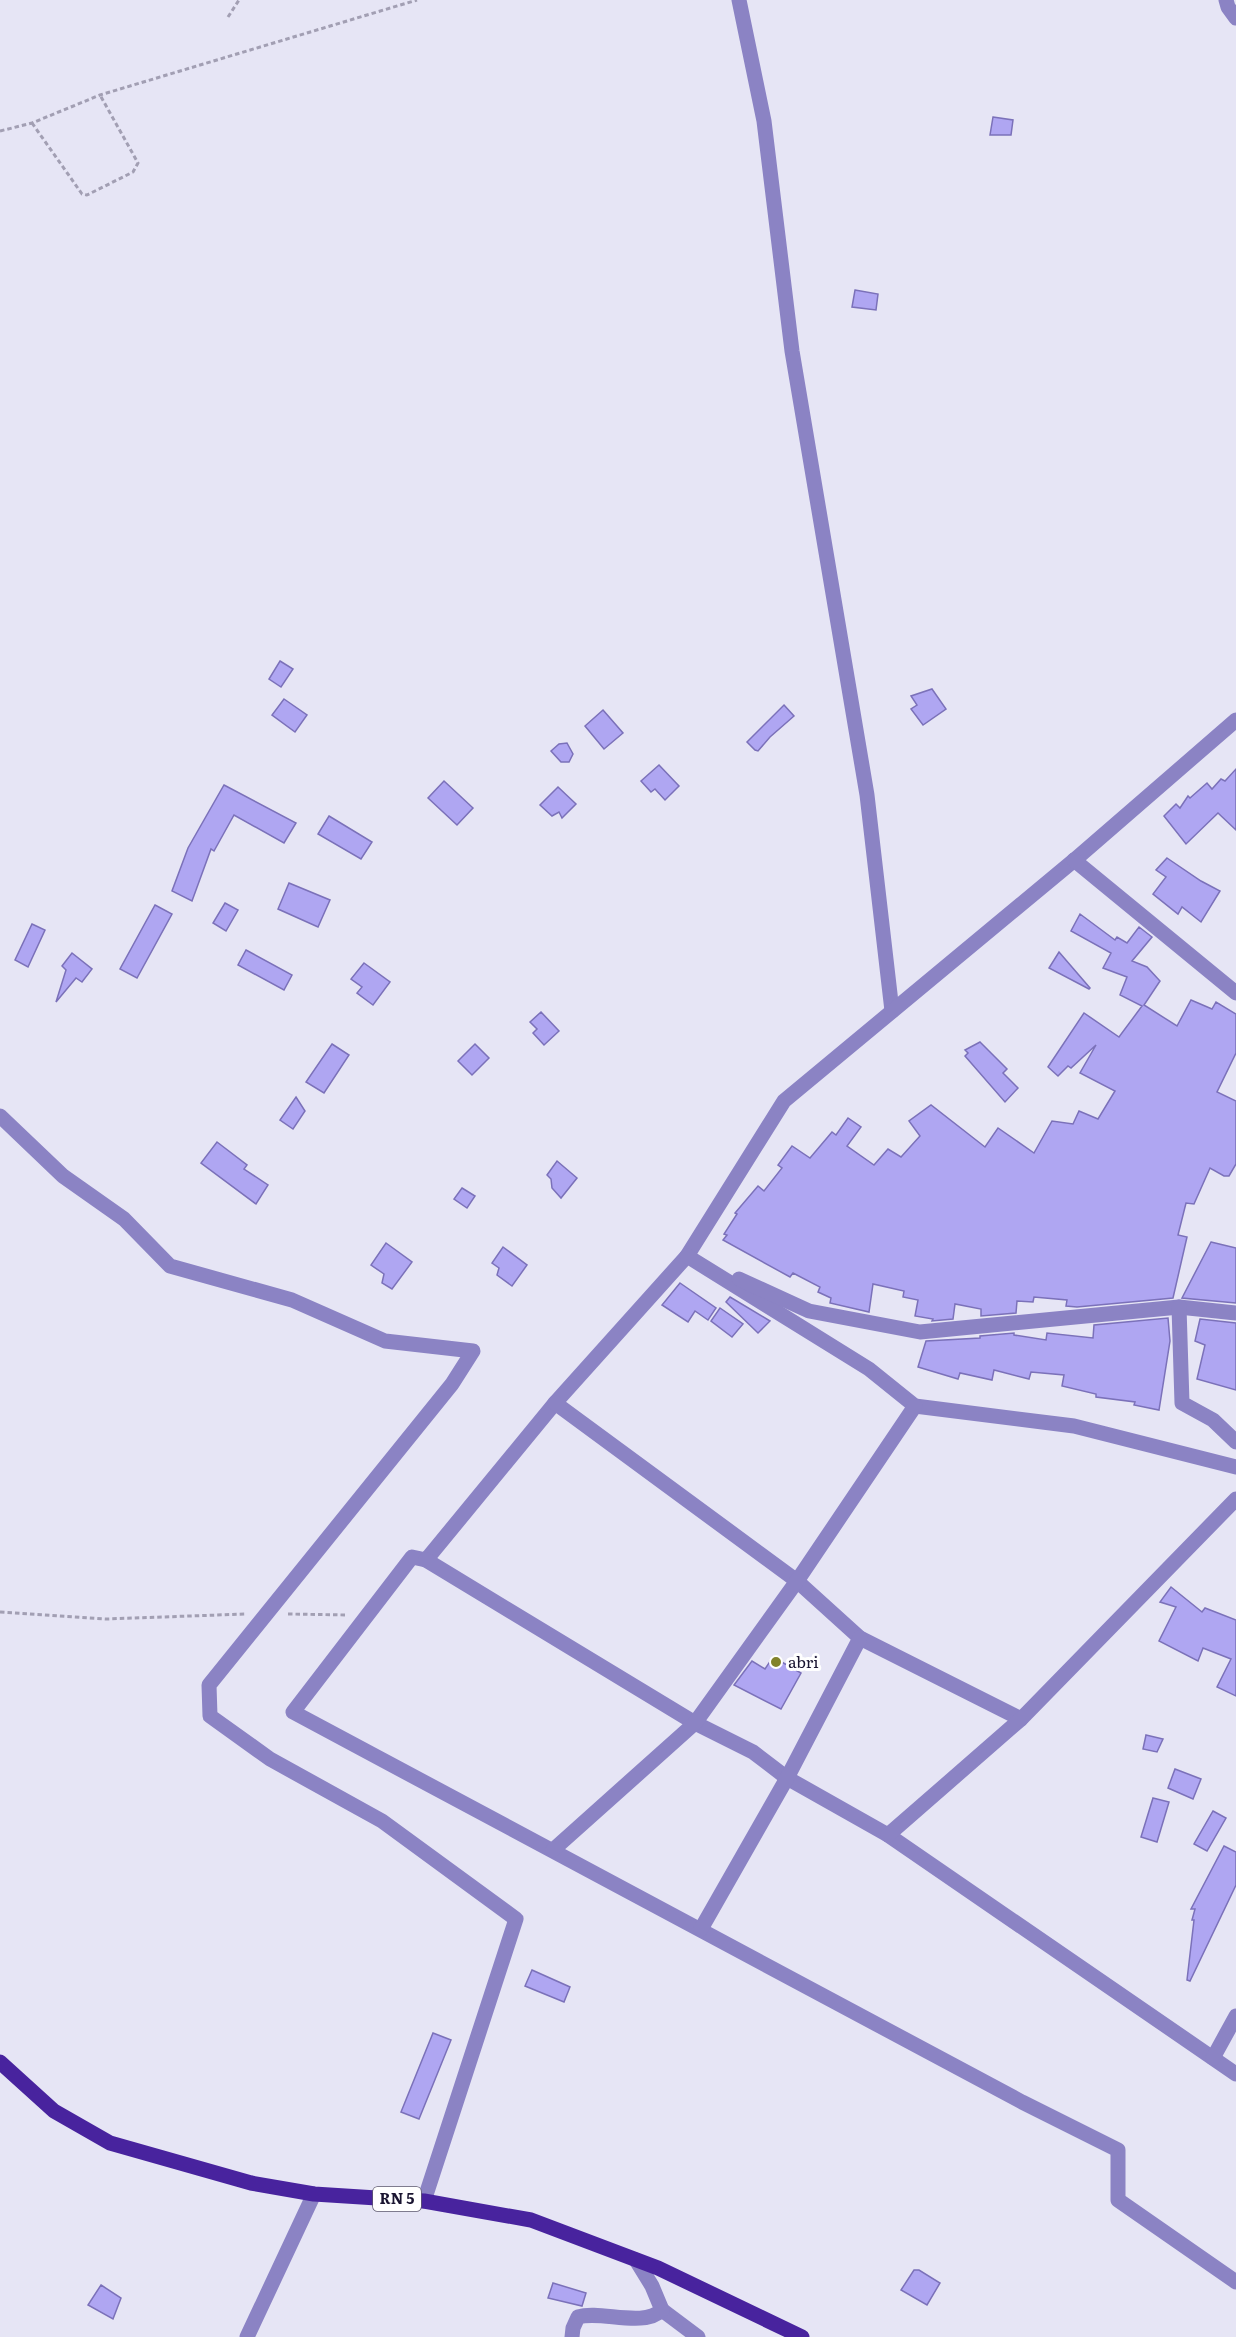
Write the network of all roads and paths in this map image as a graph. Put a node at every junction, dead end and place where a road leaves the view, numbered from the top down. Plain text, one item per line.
1 (239, 0) edge
2 (417, 0) edge
3 (739, 0) edge
4 (1226, 0) edge
5 (228, 17) dead end
6 (1236, 18) edge
7 (100, 95) junction
8 (32, 123) junction
9 (0, 131) edge
10 (1236, 720) edge
11 (1074, 860) junction
12 (1236, 993) edge
13 (892, 1011) junction
14 (0, 1116) edge
15 (687, 1256) junction
16 (1179, 1306) junction
17 (1236, 1313) edge
18 (555, 1403) junction
19 (915, 1406) junction
20 (1236, 1443) edge
21 (1236, 1467) edge
22 (1236, 1499) edge
23 (426, 1560) junction
24 (797, 1581) junction
25 (0, 1612) edge
26 (267, 1613) junction
27 (368, 1615) junction
28 (861, 1638) junction
29 (1022, 1719) junction
30 (695, 1723) junction
31 (787, 1778) junction
32 (888, 1835) junction
33 (553, 1850) junction
34 (701, 1929) junction
35 (1236, 2016) edge
36 (1213, 2058) junction
37 (0, 2062) edge
38 (1236, 2074) edge
39 (314, 2194) junction
40 (424, 2201) junction
41 (636, 2260) junction
42 (1236, 2282) edge
43 (662, 2310) junction
44 (247, 2337) edge
45 (572, 2337) edge
46 (698, 2337) edge
47 (802, 2337) edge

1 - 5 path
2 - 7 path
3 - 13 street
4 - 6 street
7 - 8 path
7 - 8 path
8 - 9 path
10 - 11 street
11 - 12 street
11 - 13 street
13 - 15 street
14 - 26 street
15 - 16 street
15 - 18 street
15 - 19 street
16 - 17 street
16 - 20 street
18 - 23 street
18 - 24 street
19 - 21 street
19 - 24 street
22 - 29 street
23 - 27 street
23 - 30 street
24 - 28 street
24 - 30 street
25 - 26 path
26 - 27 path
26 - 40 street
27 - 33 street
28 - 29 street
28 - 31 street
29 - 32 street
30 - 31 street
30 - 33 street
31 - 32 street
31 - 34 street
32 - 36 street
33 - 34 street
34 - 42 street
35 - 36 street
36 - 38 street
37 - 39 main road, RN 5
39 - 40 main road, RN 5
39 - 44 street
40 - 41 main road, RN 5
41 - 43 street
41 - 47 main road, RN 5
43 - 45 street
43 - 46 street

